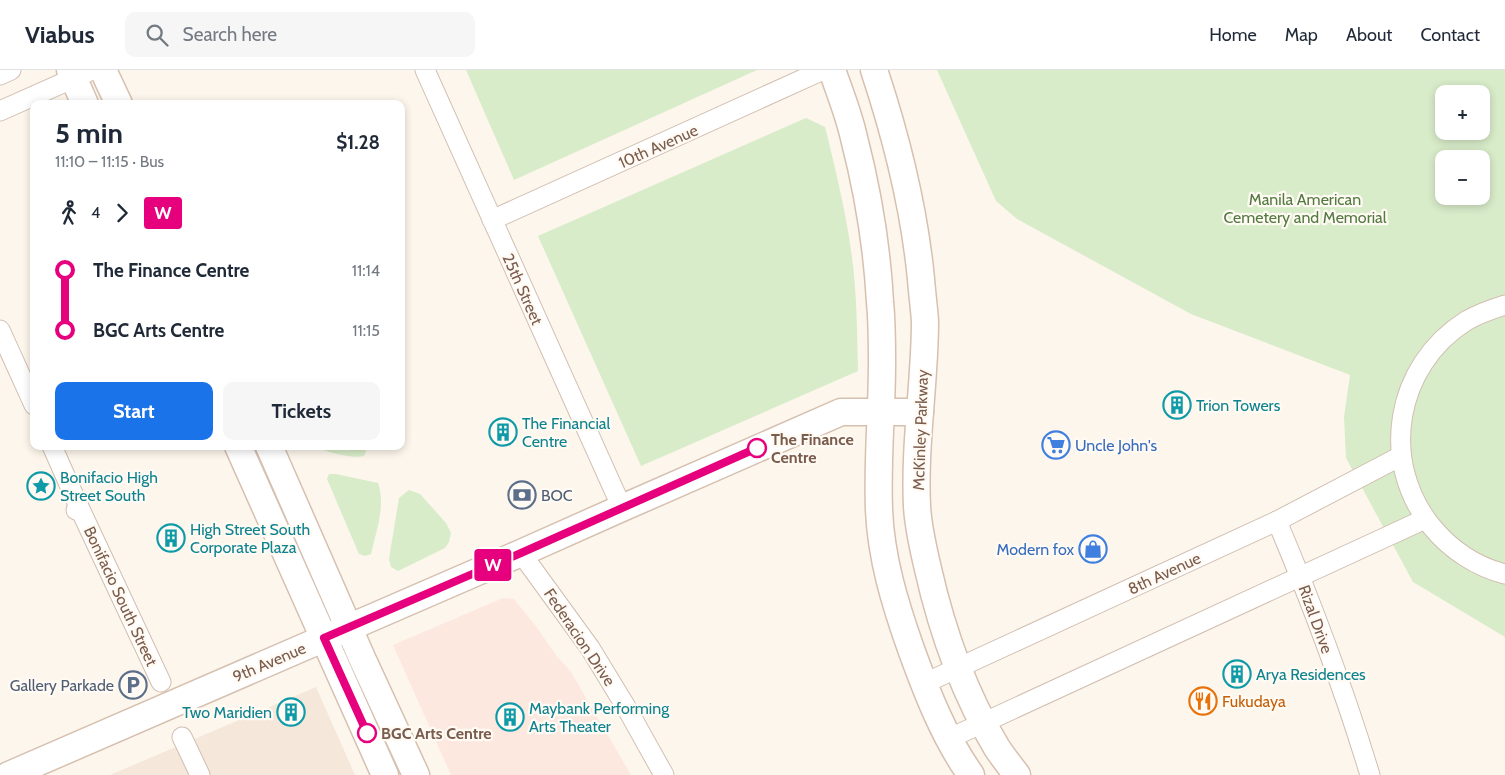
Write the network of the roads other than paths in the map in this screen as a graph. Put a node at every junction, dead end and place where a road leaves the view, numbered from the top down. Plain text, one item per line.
1 (11, 70) edge
2 (103, 70) edge
3 (425, 70) edge
4 (823, 70) edge
5 (832, 70) edge
6 (874, 70) edge
7 (79, 73) edge
8 (0, 75) edge
9 (84, 100) edge
10 (116, 100) edge
11 (0, 111) edge
12 (492, 220) junction
13 (1505, 305) edge
14 (0, 330) edge
15 (30, 397) edge
16 (880, 412) junction
17 (920, 412) junction
18 (60, 450) edge
19 (240, 450) edge
20 (271, 450) edge
21 (1401, 456) junction
22 (622, 508) junction
23 (1425, 519) junction
24 (1277, 521) junction
25 (521, 553) junction
26 (1505, 574) edge
27 (1300, 576) junction
28 (348, 627) junction
29 (324, 638) junction
30 (958, 668) junction
31 (161, 682) dead end
32 (923, 684) junction
33 (983, 722) junction
34 (182, 737) dead end
35 (948, 739) junction
36 (22, 772) edge
37 (200, 775) edge
38 (385, 775) edge
39 (416, 775) edge
40 (664, 775) edge
41 (971, 775) edge
42 (1017, 775) edge
43 (1370, 775) edge

1 - 8 street
2 - 10 main road
3 - 12 street, 25th Street
4 - 12 street, 10th Avenue
5 - 16 main road
6 - 17 main road, McKinley Parkway
7 - 9 main road
7 - 11 street
12 - 22 street, 25th Street
13 - 21 street
14 - 15 street
16 - 17 main road, 9th Avenue
16 - 22 main road, 9th Avenue
16 - 32 main road
17 - 30 main road, McKinley Parkway
18 - 31 street, Bonifacio South Street
19 - 29 main road
20 - 28 main road
21 - 23 street
21 - 24 street, 8th Avenue
22 - 25 main road, 9th Avenue
23 - 26 street
23 - 27 street
24 - 27 street, Rizal Drive
24 - 30 street, 8th Avenue
25 - 28 main road, 9th Avenue
25 - 40 street, Federacion Drive
27 - 33 street
27 - 43 street, Rizal Drive
28 - 29 main road, 9th Avenue
28 - 39 main road
29 - 36 main road, 9th Avenue
29 - 38 main road
30 - 32 street, 8th Avenue
30 - 33 main road, McKinley Parkway
32 - 35 main road
33 - 35 street
33 - 42 main road, McKinley Parkway
34 - 37 street
35 - 41 main road

